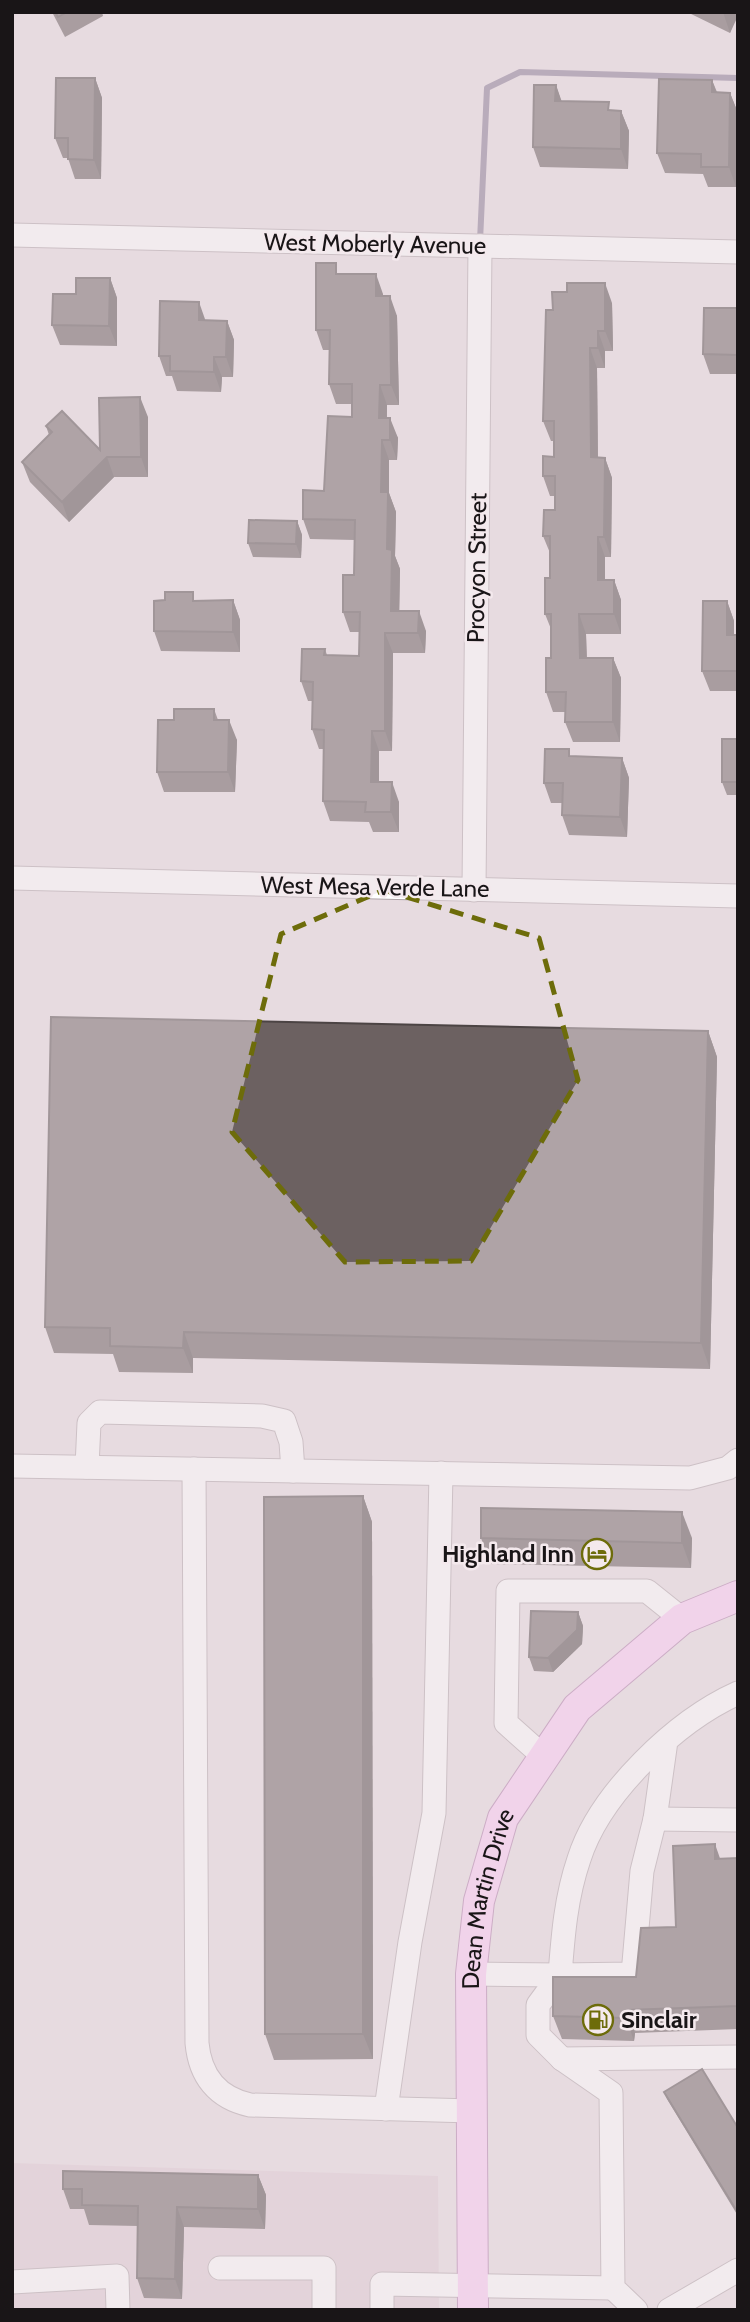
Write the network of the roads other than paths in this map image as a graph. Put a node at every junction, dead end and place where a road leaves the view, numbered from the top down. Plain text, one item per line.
1 (12, 235) edge
2 (480, 246) junction
3 (738, 252) edge
4 (12, 878) edge
5 (474, 890) junction
6 (738, 896) edge
7 (738, 1460) edge
8 (12, 1466) edge
9 (88, 1467) junction
10 (194, 1469) junction
11 (293, 1471) junction
12 (441, 1473) junction
13 (738, 1596) edge
14 (682, 1619) junction
15 (738, 1693) edge
16 (666, 1741) junction
17 (543, 1756) junction
18 (655, 1819) junction
19 (738, 1820) edge
20 (471, 1974) junction
21 (560, 1975) junction
22 (738, 2057) edge
23 (562, 2059) junction
24 (386, 2109) junction
25 (471, 2111) junction
26 (220, 2268) dead end
27 (738, 2270) edge
28 (12, 2282) edge
29 (613, 2288) junction
30 (473, 2298) edge
31 (118, 2310) edge
32 (324, 2310) edge
33 (382, 2310) edge
34 (636, 2310) edge
35 (669, 2310) edge

1 - 2 street, West Moberly Avenue
2 - 3 street, West Moberly Avenue
2 - 5 street, Procyon Street
4 - 5 street, West Mesa Verde Lane
5 - 6 street, West Mesa Verde Lane
7 - 12 street
8 - 9 street
9 - 10 street
9 - 11 street
10 - 11 street
10 - 24 street
11 - 12 street
12 - 24 street
13 - 14 main road, Dean Martin Drive
14 - 17 main road, Dean Martin Drive
14 - 17 street
15 - 16 street
16 - 18 street
16 - 21 street
17 - 20 main road, Dean Martin Drive
18 - 19 street
18 - 21 street
20 - 21 street
20 - 25 main road, Dean Martin Drive
21 - 23 street
22 - 23 street
23 - 29 street
24 - 25 street
25 - 30 main road, Dean Martin Drive
26 - 32 street
27 - 35 street
28 - 31 street
29 - 30 street
29 - 34 street
30 - 33 street

